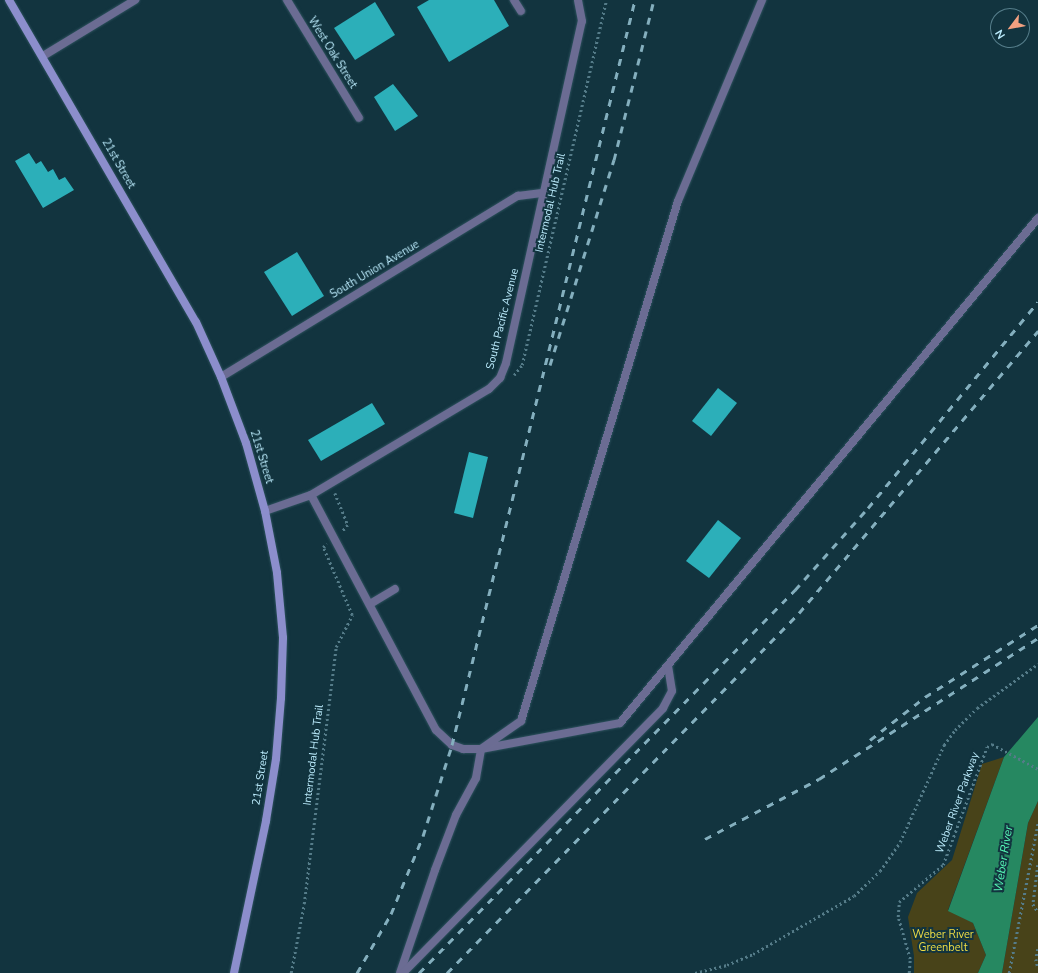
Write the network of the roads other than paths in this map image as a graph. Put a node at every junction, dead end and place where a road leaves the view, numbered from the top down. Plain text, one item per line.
1 (9, 0) edge
2 (135, 0) edge
3 (286, 0) edge
4 (514, 0) edge
5 (578, 0) edge
6 (762, 0) edge
7 (521, 12) dead end
8 (43, 56) junction
9 (359, 118) dead end
10 (544, 193) junction
11 (1038, 218) edge
12 (221, 376) junction
13 (311, 495) junction
14 (265, 511) junction
15 (395, 588) dead end
16 (370, 604) junction
17 (668, 666) junction
18 (481, 749) junction
19 (234, 973) edge
20 (401, 973) edge

1 - 8 main road, 21st Street
2 - 8 street
3 - 9 street, West Oak Street
4 - 7 street
5 - 10 street, South Pacific Avenue
6 - 18 street
8 - 12 main road, 21st Street
10 - 12 street, South Union Avenue
10 - 13 street, South Pacific Avenue
11 - 17 street
12 - 14 main road, 21st Street
13 - 14 street, South Pacific Avenue
13 - 16 street
14 - 19 main road, 21st Street
15 - 16 street
16 - 18 street
17 - 18 street
17 - 20 street
18 - 20 street

